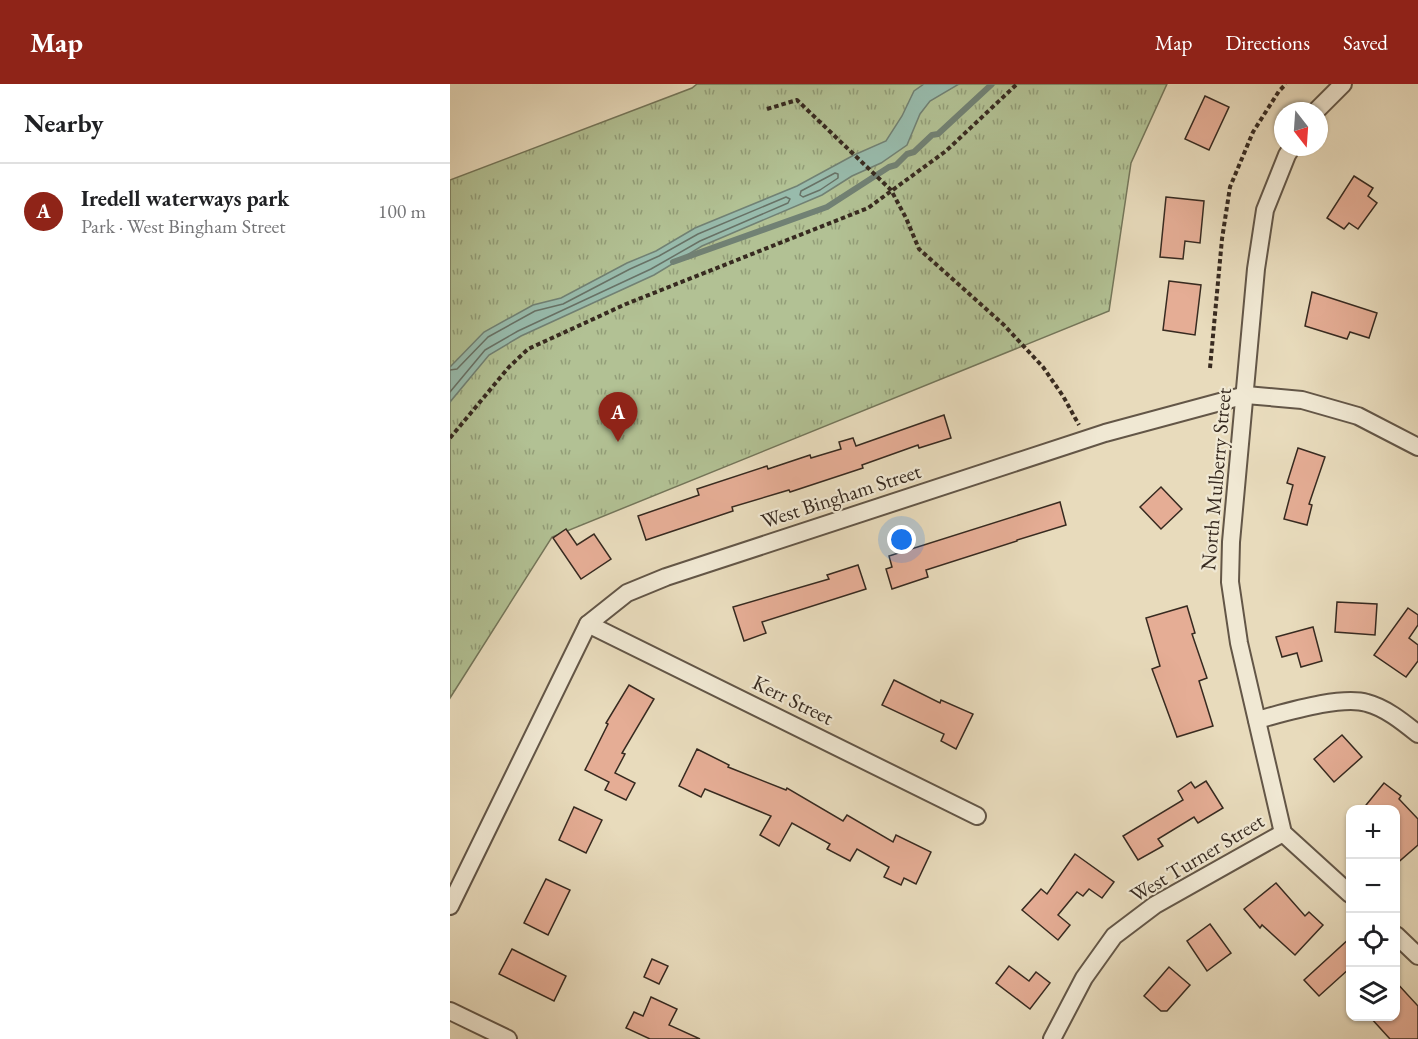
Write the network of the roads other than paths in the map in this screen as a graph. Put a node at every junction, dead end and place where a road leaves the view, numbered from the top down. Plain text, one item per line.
1 (1344, 84) edge
2 (1325, 102) edge
3 (1287, 156) edge
4 (1246, 395) junction
5 (1418, 447) edge
6 (588, 624) junction
7 (1257, 720) junction
8 (1418, 734) edge
9 (977, 816) dead end
10 (1283, 833) junction
11 (1346, 890) edge
12 (450, 906) edge
13 (1400, 940) edge
14 (1418, 956) edge
15 (450, 1011) edge
16 (508, 1039) edge
17 (1052, 1039) edge

1 - 2 street
3 - 4 street, North Mulberry Street
4 - 5 street, West Bingham Street
4 - 6 street, West Bingham Street
4 - 7 street, North Mulberry Street
6 - 9 street, Kerr Street
6 - 12 street, West Bingham Street
7 - 8 street
7 - 10 street, North Mulberry Street
10 - 11 street
10 - 17 street, West Turner Street
13 - 14 street
15 - 16 street

